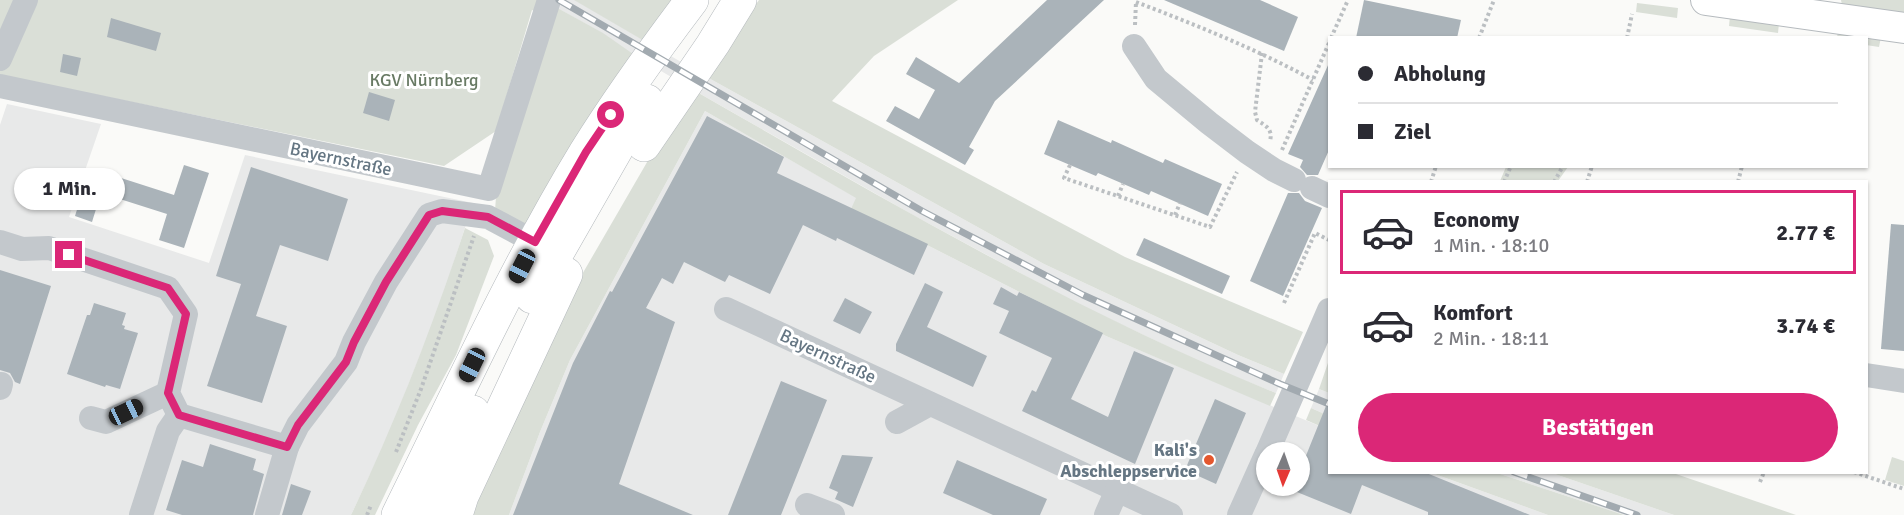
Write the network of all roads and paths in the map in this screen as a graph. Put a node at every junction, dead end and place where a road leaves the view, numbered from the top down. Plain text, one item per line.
1 (26, 0) edge
2 (549, 0) edge
3 (692, 0) edge
4 (715, 0) edge
5 (740, 0) edge
6 (1348, 0) edge
7 (1494, 0) edge
8 (1706, 0) edge
9 (1136, 2) dead end
10 (1836, 9) edge
11 (1632, 15) dead end
12 (1904, 27) edge
13 (1332, 36) edge
14 (1480, 36) edge
15 (1627, 36) edge
16 (1328, 45) edge
17 (1134, 46) dead end
18 (1262, 53) junction
19 (0, 58) edge
20 (1313, 80) junction
21 (0, 86) edge
22 (1284, 145) dead end
23 (1255, 158) junction
24 (1070, 165) dead end
25 (1124, 184) dead end
26 (1312, 188) edge
27 (1118, 196) junction
28 (1180, 203) dead end
29 (1174, 215) junction
30 (480, 216) junction
31 (1328, 240) edge
32 (0, 242) edge
33 (535, 242) junction
34 (1284, 303) dead end
35 (726, 309) dead end
36 (1328, 312) edge
37 (1868, 375) edge
38 (1904, 381) edge
39 (168, 393) junction
40 (930, 404) junction
41 (179, 415) junction
42 (92, 418) dead end
43 (897, 422) dead end
44 (1271, 442) edge
45 (287, 447) junction
46 (392, 461) dead end
47 (1763, 474) edge
48 (1860, 474) edge
49 (1256, 477) edge
50 (1760, 482) dead end
51 (1904, 489) edge
52 (1117, 490) junction
53 (807, 505) dead end
54 (385, 510) edge
55 (141, 515) edge
56 (267, 515) edge
57 (367, 515) edge
58 (428, 515) edge
59 (456, 515) edge
60 (833, 515) edge
61 (1106, 515) edge
62 (1171, 515) edge
63 (1239, 515) edge

1 - 19 street
2 - 21 street, Bayernstraße
3 - 33 highway
4 - 58 highway
5 - 59 highway
6 - 13 path
7 - 14 path
8 - 10 main road
9 - 18 path
10 - 12 main road
11 - 15 path
16 - 20 path
17 - 23 street
18 - 20 path
18 - 23 path
20 - 22 path
23 - 26 street
23 - 29 path
24 - 27 path
25 - 27 path
27 - 29 path
28 - 29 path
30 - 33 street
30 - 45 street
30 - 46 path
31 - 34 path
32 - 39 street
33 - 54 highway
35 - 40 street, Bayernstraße
36 - 44 street
37 - 38 street
39 - 41 street
39 - 42 street
40 - 43 street
40 - 52 street, Bayernstraße
41 - 45 street
41 - 55 street
45 - 56 street
47 - 50 path
48 - 51 path
49 - 63 street
52 - 61 street
52 - 62 street, Bayernstraße
53 - 60 street
54 - 57 path

